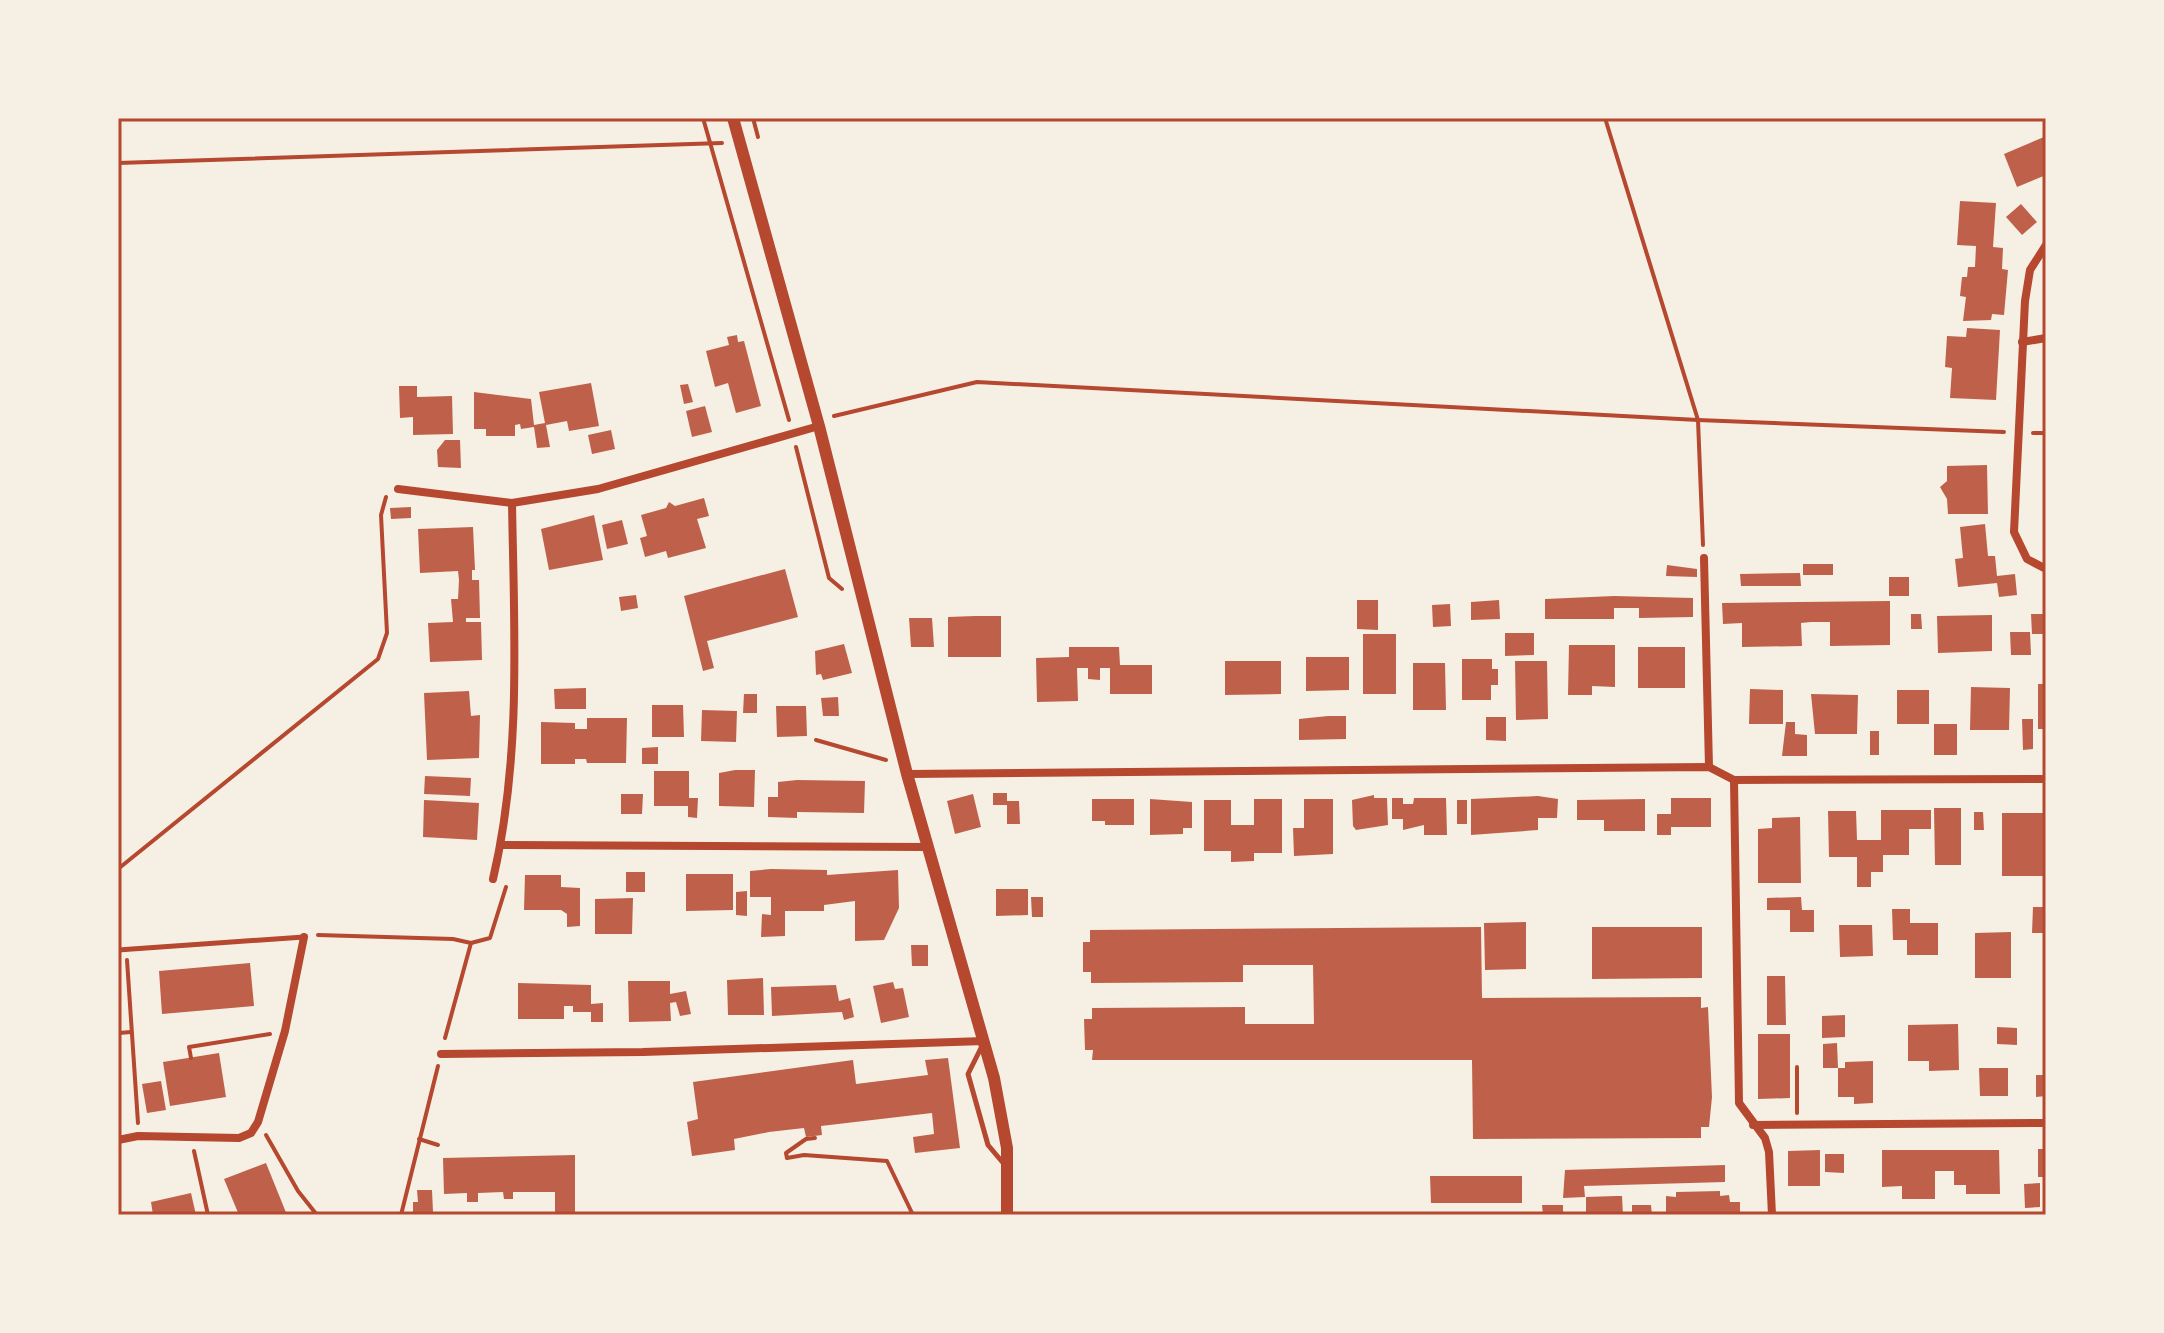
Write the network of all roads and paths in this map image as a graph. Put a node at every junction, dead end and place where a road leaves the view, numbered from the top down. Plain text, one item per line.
1 (703, 118) edge
2 (733, 118) edge
3 (1605, 118) edge
4 (740, 142) junction
5 (710, 144) junction
6 (118, 163) edge
7 (2046, 245) edge
8 (2046, 338) edge
9 (2022, 342) junction
10 (1698, 420) junction
11 (819, 426) junction
12 (792, 433) junction
13 (2016, 433) junction
14 (398, 489) joint
15 (512, 503) junction
16 (1704, 558) joint
17 (2046, 569) edge
18 (866, 610) junction
19 (816, 740) dead end
20 (903, 756) junction
21 (1709, 767) junction
22 (907, 774) junction
23 (2046, 779) edge
24 (1734, 780) junction
25 (501, 845) junction
26 (927, 847) junction
27 (118, 869) edge
28 (493, 879) dead end
29 (304, 937) junction
30 (471, 943) dead end
31 (126, 949) junction
32 (118, 950) edge
33 (131, 1032) junction
34 (119, 1033) edge
35 (254, 1036) dead end
36 (984, 1041) junction
37 (441, 1054) dead end
38 (191, 1058) dead end
39 (1797, 1067) dead end
40 (258, 1122) junction
41 (2046, 1123) edge
42 (1753, 1125) junction
43 (1797, 1125) junction
44 (138, 1136) junction
45 (191, 1137) junction
46 (815, 1138) dead end
47 (419, 1139) dead end
48 (118, 1140) edge
49 (438, 1145) dead end
50 (1007, 1168) junction
51 (208, 1215) edge
52 (317, 1215) edge
53 (913, 1215) edge
54 (1007, 1215) edge
55 (1772, 1215) edge

1 - 5 path
2 - 4 street
3 - 10 path
4 - 5 path
4 - 11 street
5 - 6 path
5 - 12 path
7 - 9 street
8 - 9 street
9 - 13 street
10 - 11 path
10 - 13 path
10 - 16 path
11 - 12 street
11 - 18 street
12 - 15 street
12 - 18 path
13 - 17 street
14 - 15 street
14 - 27 path
15 - 25 street
16 - 21 street
18 - 20 street
19 - 20 path
20 - 22 street
21 - 22 street
21 - 24 street
22 - 26 street
23 - 24 street
24 - 42 street
25 - 26 street
25 - 28 street
26 - 36 street
29 - 30 path
29 - 31 lane
29 - 40 street
31 - 32 lane
31 - 33 path
33 - 34 path
33 - 44 path
35 - 38 path
36 - 37 street
36 - 50 street
36 - 50 lane
39 - 43 path
40 - 45 street
40 - 52 path
41 - 43 street
42 - 43 street
42 - 55 street
44 - 45 street
44 - 48 street
45 - 51 path
46 - 53 path
47 - 49 path
50 - 54 street

